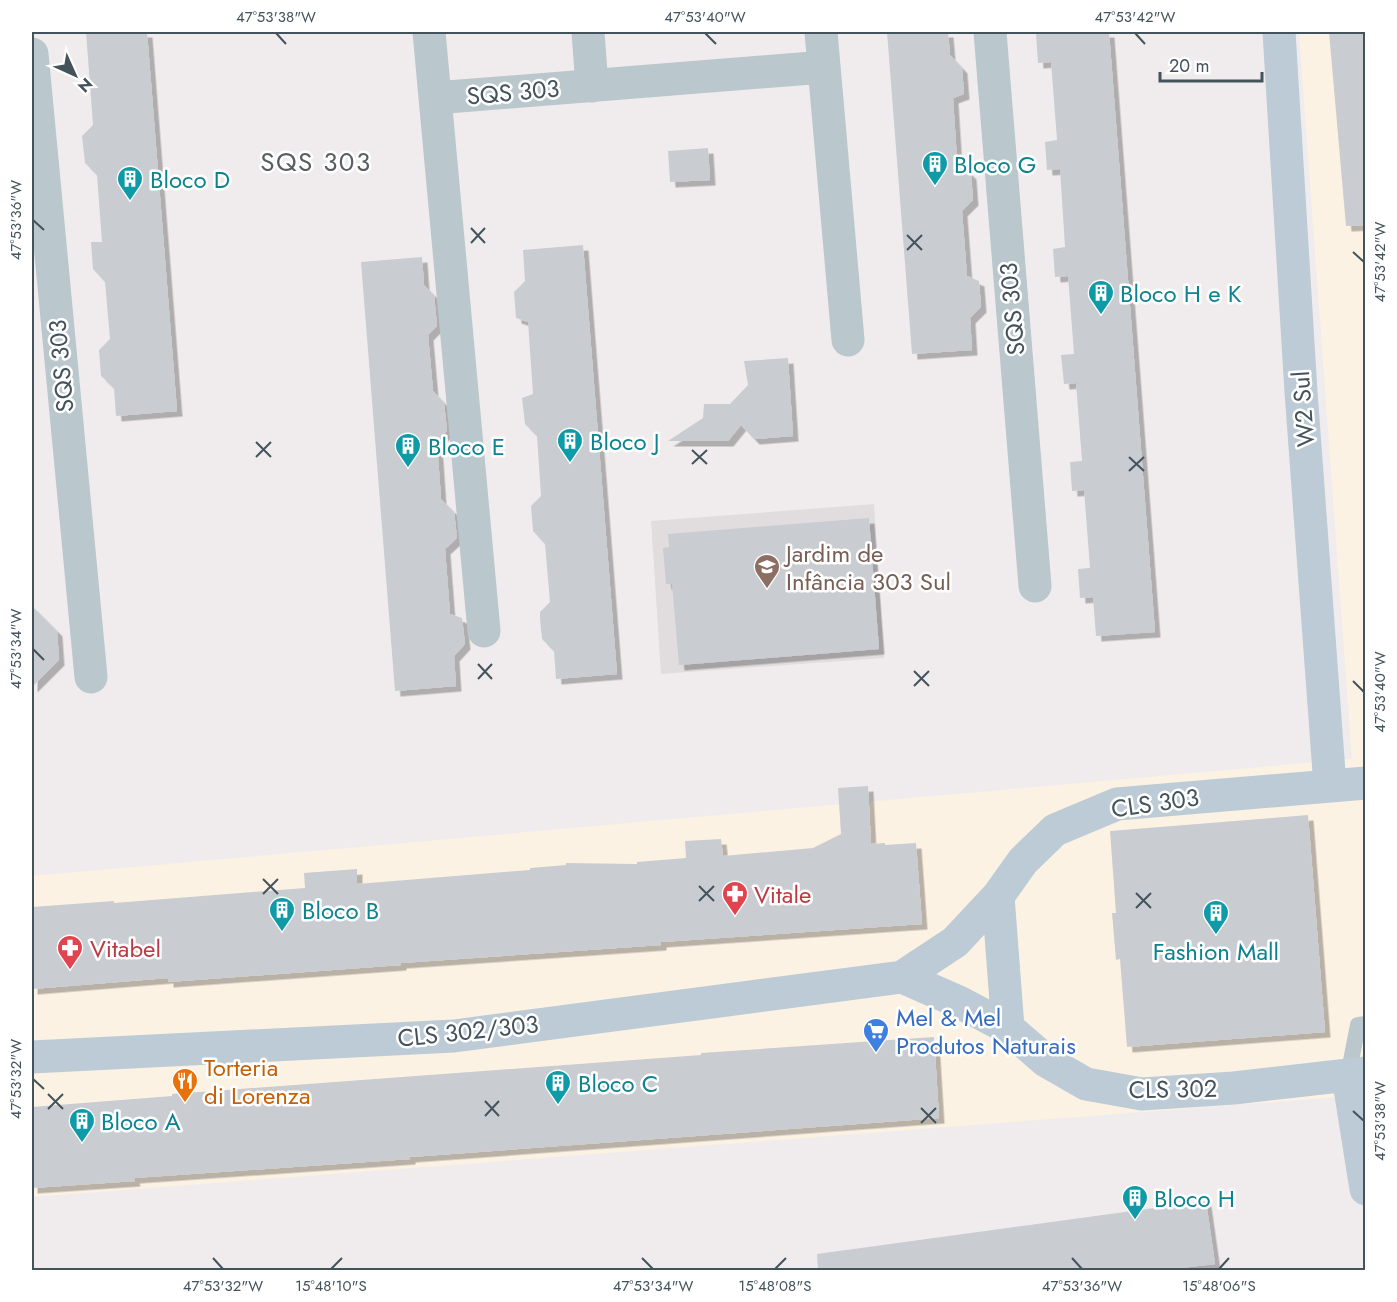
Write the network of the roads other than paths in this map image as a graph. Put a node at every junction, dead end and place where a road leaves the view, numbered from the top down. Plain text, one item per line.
1 (429, 32) edge
2 (588, 32) edge
3 (821, 32) edge
4 (990, 32) edge
5 (1279, 32) edge
6 (32, 54) edge
7 (824, 68) junction
8 (592, 86) junction
9 (435, 98) junction
10 (849, 340) dead end
11 (1035, 586) dead end
12 (484, 631) dead end
13 (91, 677) dead end
14 (1365, 783) edge
15 (1330, 786) junction
16 (998, 896) junction
17 (902, 977) junction
18 (1365, 1024) edge
19 (1008, 1029) junction
20 (32, 1057) edge
21 (1357, 1075) edge
22 (1365, 1189) edge

1 - 9 street, SQS 303
2 - 8 street, SQS 303
3 - 7 street
4 - 11 street, SQS 303
5 - 15 street, W2 Sul
6 - 13 street, SQS 303
7 - 8 street, SQS 303
7 - 10 street
8 - 9 street, SQS 303
9 - 12 street, SQS 303
14 - 15 street, CLS 303
15 - 16 street, CLS 303
16 - 17 street, CLS 303
16 - 19 street
17 - 19 street, CLS 302
17 - 20 street, CLS 302/303
18 - 21 lane
19 - 21 street, CLS 302
21 - 22 street

